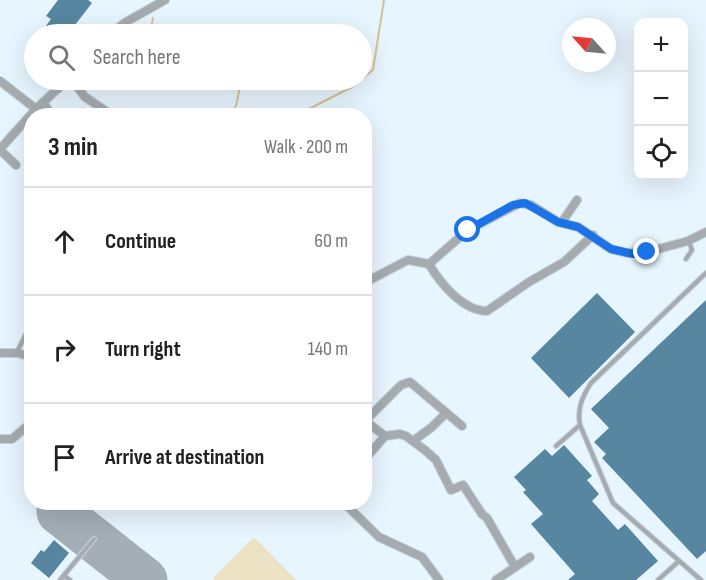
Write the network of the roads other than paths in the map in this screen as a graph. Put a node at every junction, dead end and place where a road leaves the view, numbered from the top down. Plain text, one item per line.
1 (165, 0) edge
2 (125, 24) edge
3 (0, 81) edge
4 (56, 90) edge
5 (80, 90) edge
6 (43, 102) junction
7 (35, 108) edge
8 (37, 108) edge
9 (47, 108) edge
10 (101, 108) edge
11 (24, 123) edge
12 (0, 150) edge
13 (16, 165) dead end
14 (577, 200) dead end
15 (562, 222) junction
16 (706, 232) edge
17 (592, 235) junction
18 (688, 241) junction
19 (686, 259) dead end
20 (429, 264) junction
21 (706, 273) edge
22 (372, 279) edge
23 (24, 338) edge
24 (0, 353) edge
25 (16, 353) junction
26 (24, 355) edge
27 (372, 413) edge
28 (446, 413) junction
29 (580, 425) junction
30 (372, 426) edge
31 (462, 426) dead end
32 (24, 429) edge
33 (385, 436) junction
34 (0, 439) edge
35 (413, 441) junction
36 (556, 446) dead end
37 (372, 451) edge
38 (351, 510) edge
39 (94, 540) dead end
40 (530, 557) dead end
41 (679, 561) junction
42 (515, 567) junction
43 (63, 576) junction
44 (60, 580) edge
45 (70, 580) edge
46 (439, 580) edge
47 (496, 580) edge
48 (658, 580) edge
49 (701, 580) edge

1 - 2 street
3 - 7 street
4 - 6 street
5 - 10 street
6 - 8 street
6 - 9 street
11 - 12 street
12 - 13 street
14 - 15 street
15 - 17 street
15 - 20 street
16 - 18 street
17 - 18 street
17 - 20 street
18 - 19 lane
20 - 22 street
21 - 29 lane
23 - 25 lane
24 - 25 street
25 - 26 street
27 - 28 street
28 - 31 street
28 - 35 street
29 - 36 lane
29 - 41 lane
30 - 33 street
32 - 34 street
33 - 35 street
33 - 37 street
35 - 42 street
38 - 46 street
39 - 43 lane
40 - 42 street
41 - 48 lane
41 - 49 lane
42 - 47 street
43 - 44 lane
43 - 45 lane

